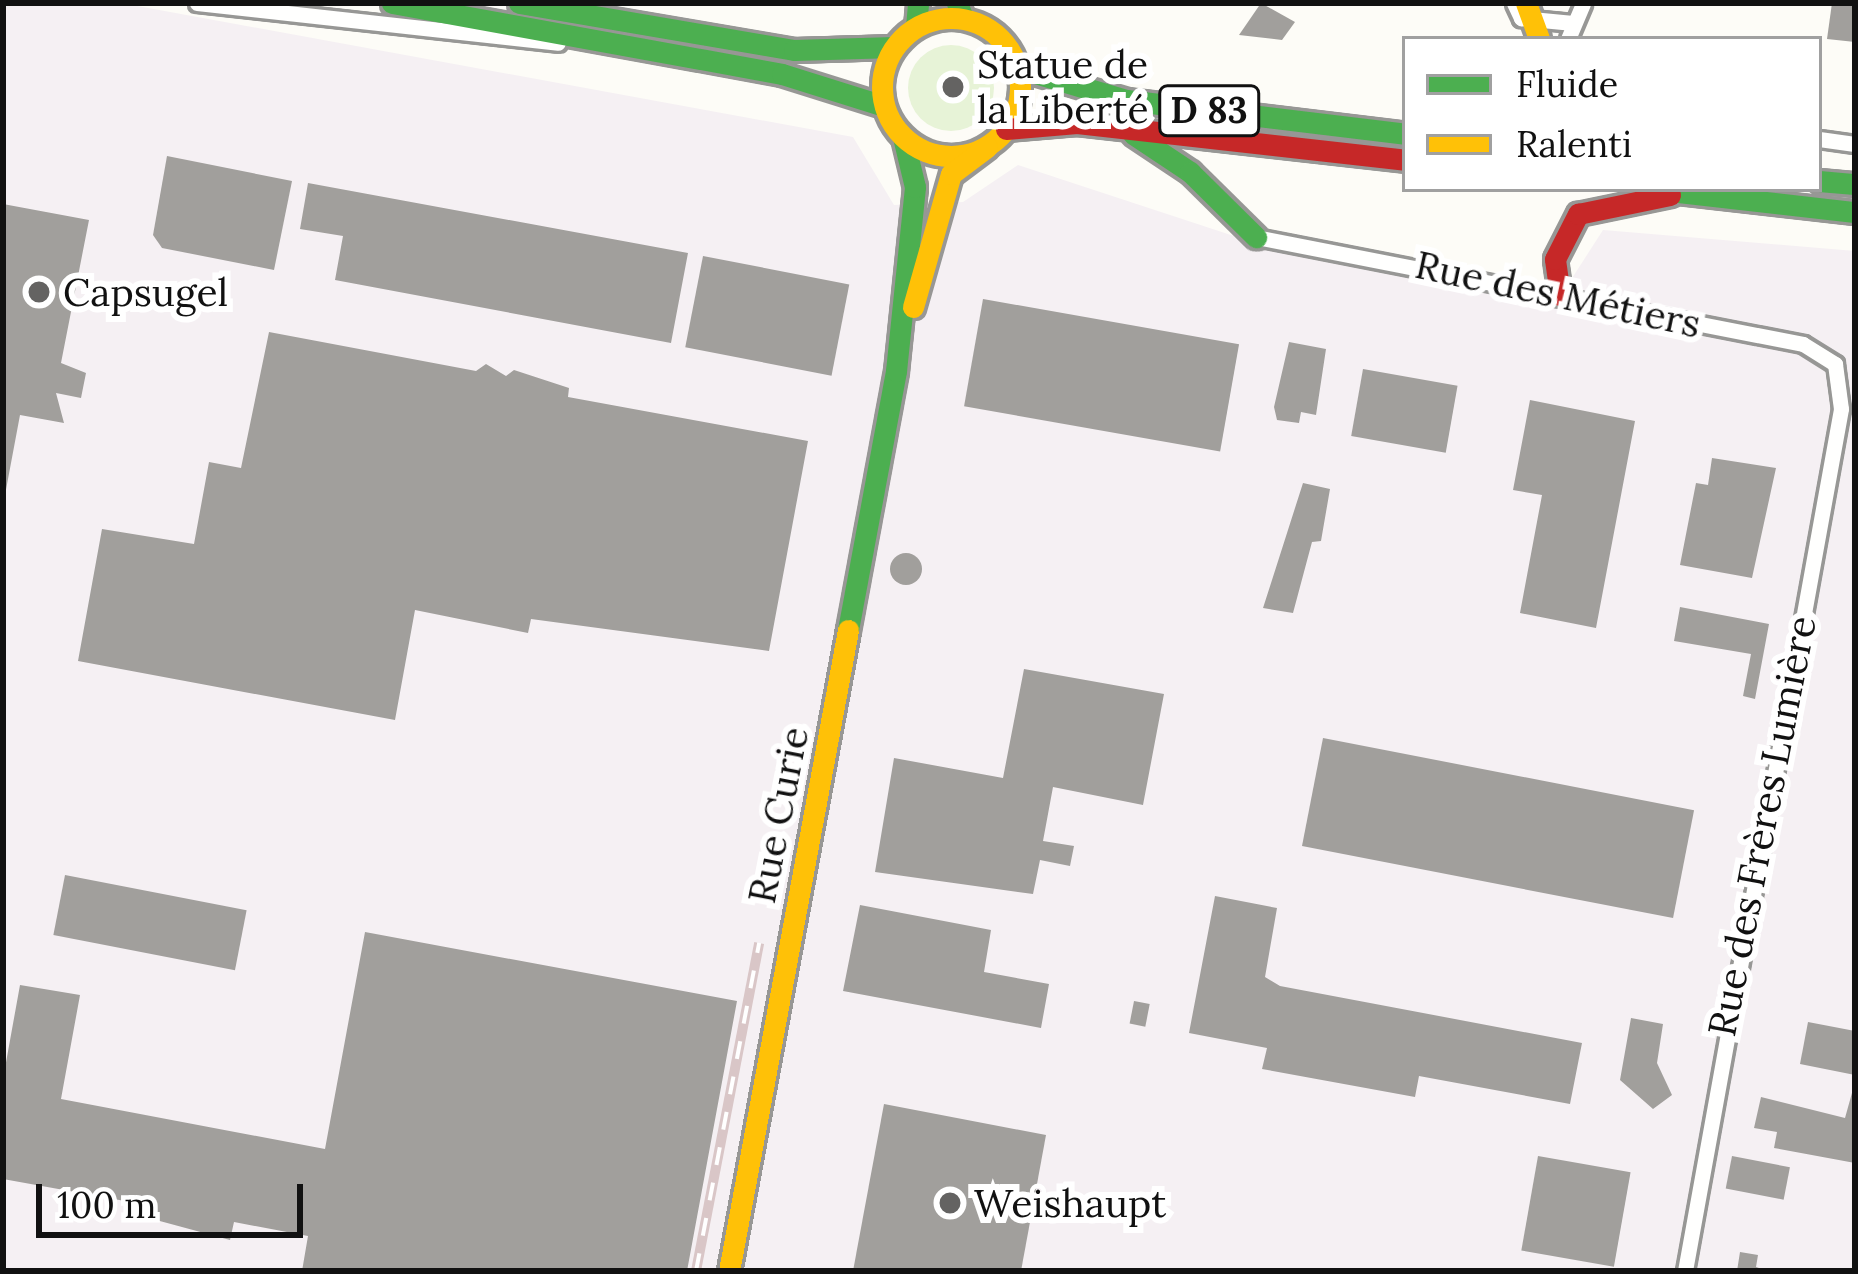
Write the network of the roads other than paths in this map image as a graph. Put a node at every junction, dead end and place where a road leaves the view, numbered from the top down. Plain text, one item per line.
1 (197, 3) edge
2 (392, 3) edge
3 (519, 3) edge
4 (918, 3) edge
5 (1514, 3) edge
6 (1583, 3) edge
7 (960, 11) edge
8 (1532, 20) edge
9 (916, 27) junction
10 (1570, 31) edge
11 (612, 44) junction
12 (894, 47) junction
13 (1018, 68) junction
14 (884, 106) junction
15 (1120, 127) junction
16 (1006, 129) junction
17 (1402, 134) edge
18 (903, 137) junction
19 (1822, 139) edge
20 (1855, 143) edge
21 (987, 147) junction
22 (1402, 160) edge
23 (1822, 181) edge
24 (1855, 184) edge
25 (1677, 192) edge
26 (1685, 193) junction
27 (1855, 212) edge
28 (1256, 237) joint
29 (1560, 296) junction
30 (896, 371) junction
31 (1841, 382) joint
32 (729, 1271) edge
33 (1685, 1271) edge

1 - 11 street
2 - 11 main road
3 - 12 main road
4 - 9 main road
5 - 8 street
6 - 10 street
7 - 9 main road
7 - 13 main road
8 - 10 street
9 - 12 main road
11 - 14 main road
12 - 14 main road
13 - 16 main road
13 - 17 main road, D 83
14 - 18 main road
15 - 16 main road, D 83
15 - 22 main road, D 83
15 - 28 main road
16 - 21 main road
18 - 21 main road
18 - 30 main road, Rue Curie
19 - 20 street
21 - 30 main road, Rue Curie
23 - 24 main road
25 - 26 main road
26 - 27 main road
26 - 29 main road
28 - 29 street, Rue des Métiers
29 - 31 street, Rue des Métiers
30 - 32 main road, Rue Curie
31 - 33 street, Rue des Frères Lumière

